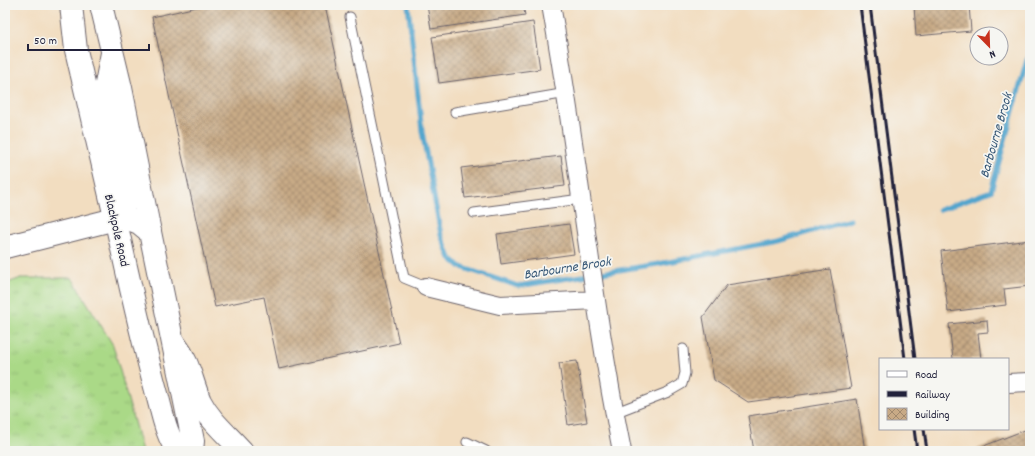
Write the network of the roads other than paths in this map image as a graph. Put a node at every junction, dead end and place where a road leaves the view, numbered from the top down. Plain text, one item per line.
1 (71, 5) edge
2 (101, 5) edge
3 (551, 5) edge
4 (350, 17) dead end
5 (112, 53) junction
6 (567, 93) junction
7 (455, 112) dead end
8 (581, 199) junction
9 (474, 213) dead end
10 (115, 217) junction
11 (150, 232) junction
12 (5, 247) edge
13 (426, 288) joint
14 (596, 300) junction
15 (172, 340) junction
16 (683, 349) dead end
17 (1030, 382) edge
18 (1009, 383) edge
19 (614, 413) junction
20 (467, 442) dead end
21 (178, 451) edge
22 (192, 451) edge
23 (242, 451) edge
24 (486, 451) edge
25 (622, 451) edge

1 - 10 main road, Blackpole Road
2 - 5 main road
3 - 6 street
4 - 13 lane
5 - 10 main road
5 - 11 main road
6 - 7 lane
6 - 8 street
8 - 9 lane
8 - 14 street
10 - 11 main road
10 - 12 main road
10 - 21 main road, Blackpole Road
11 - 15 main road
13 - 14 street
14 - 19 street
15 - 22 main road
15 - 23 main road
16 - 19 lane
17 - 18 street
19 - 25 street
20 - 24 lane

